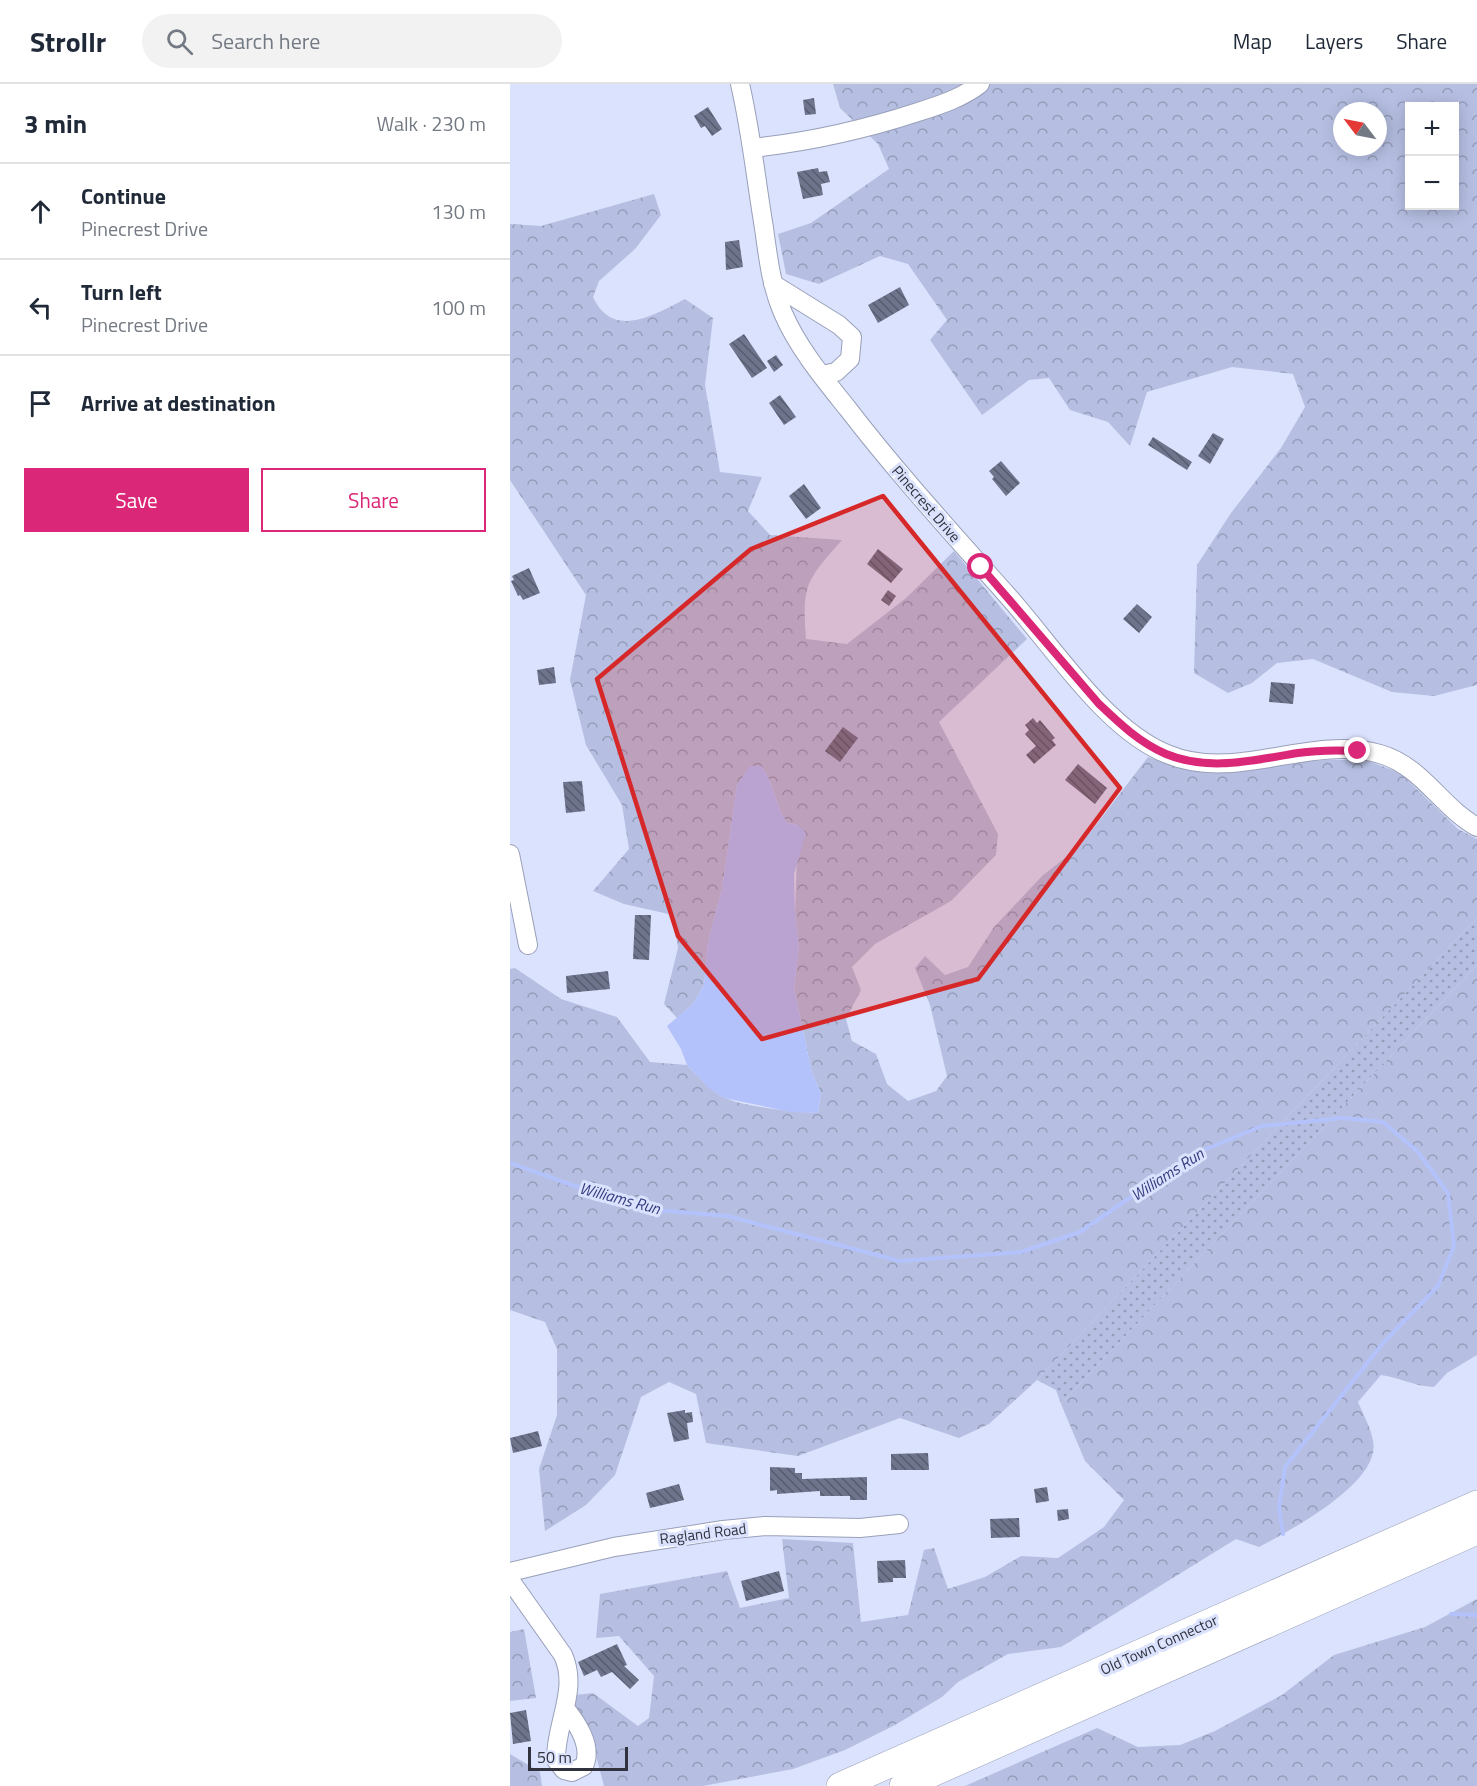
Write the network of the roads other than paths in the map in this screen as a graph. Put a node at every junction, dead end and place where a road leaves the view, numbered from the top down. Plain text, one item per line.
1 (740, 84) edge
2 (980, 84) edge
3 (752, 148) junction
4 (773, 284) junction
5 (822, 375) junction
6 (1477, 827) edge
7 (510, 854) edge
8 (528, 945) dead end
9 (1477, 1504) edge
10 (898, 1524) dead end
11 (1477, 1531) edge
12 (510, 1572) edge
13 (510, 1580) edge
14 (565, 1708) dead end
15 (840, 1786) edge
16 (903, 1786) edge

1 - 3 street, Pinecrest Drive
2 - 3 street
3 - 4 street, Pinecrest Drive
4 - 5 street, Pinecrest Drive
4 - 5 street
5 - 6 street, Pinecrest Drive
7 - 8 street
9 - 15 highway, Old Town Connector
10 - 12 street, Ragland Road
11 - 16 highway, Old Town Connector
13 - 14 street

